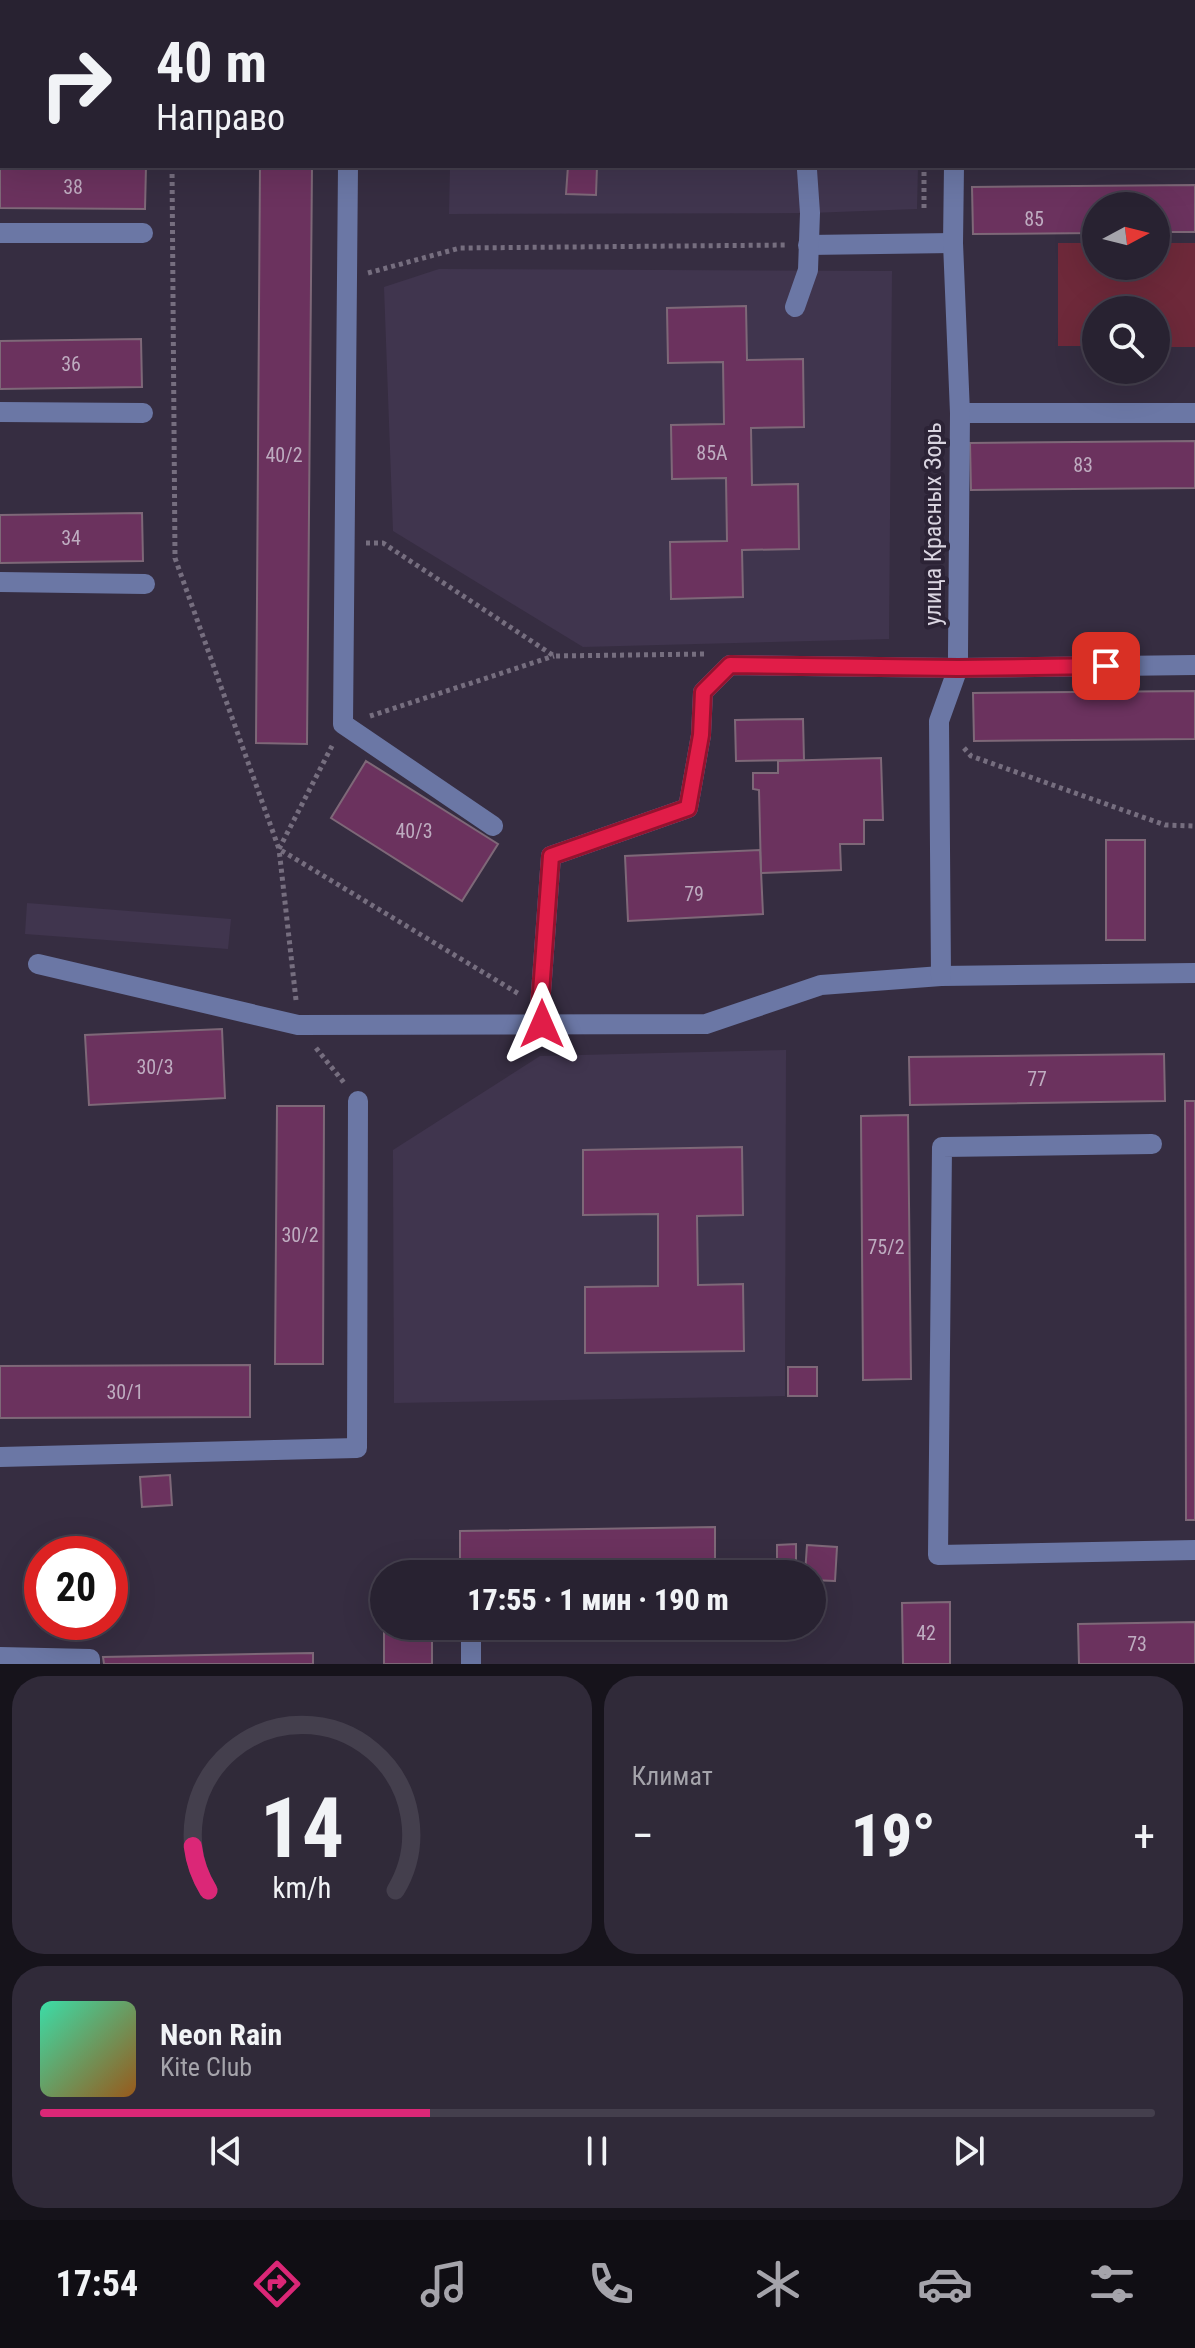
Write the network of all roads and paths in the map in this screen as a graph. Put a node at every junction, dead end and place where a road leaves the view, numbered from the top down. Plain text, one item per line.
1 (172, 168) edge
2 (348, 168) edge
3 (924, 168) edge
4 (954, 168) edge
5 (807, 170) dead end
6 (924, 208) dead end
7 (0, 233) edge
8 (143, 233) dead end
9 (953, 243) junction
10 (808, 245) junction
11 (348, 278) junction
12 (795, 307) dead end
13 (0, 412) edge
14 (143, 413) dead end
15 (960, 413) junction
16 (1195, 413) edge
17 (345, 543) junction
18 (0, 582) edge
19 (145, 584) dead end
20 (709, 654) dead end
21 (554, 656) junction
22 (1195, 665) edge
23 (958, 668) junction
24 (939, 721) junction
25 (343, 724) junction
26 (493, 826) dead end
27 (1195, 826) edge
28 (279, 849) junction
29 (38, 964) dead end
30 (1195, 973) edge
31 (941, 976) junction
32 (541, 1015) junction
33 (298, 1025) junction
34 (358, 1101) joint
35 (1152, 1144) dead end
36 (0, 1457) edge
37 (1195, 1550) edge
38 (471, 1640) edge
39 (0, 1657) edge
40 (90, 1664) edge
41 (471, 1664) edge

1 - 28 path
2 - 11 street
3 - 6 path
4 - 9 street, улица Красных Зорь
5 - 10 street
7 - 8 street
9 - 10 street
9 - 15 street, улица Красных Зорь
10 - 11 path
10 - 12 street
11 - 17 street
13 - 14 street
15 - 16 street
15 - 23 street, улица Красных Зорь
17 - 21 path
17 - 25 street
18 - 19 street
20 - 21 path
21 - 25 path
22 - 23 street
23 - 24 street, улица Красных Зорь
23 - 32 street
24 - 27 path
24 - 31 street, улица Красных Зорь
25 - 26 street
25 - 28 path
28 - 32 path
28 - 33 path
29 - 33 street
30 - 31 street
31 - 32 street
32 - 33 street
33 - 34 path
34 - 36 street
35 - 37 street
38 - 41 street
39 - 40 street

